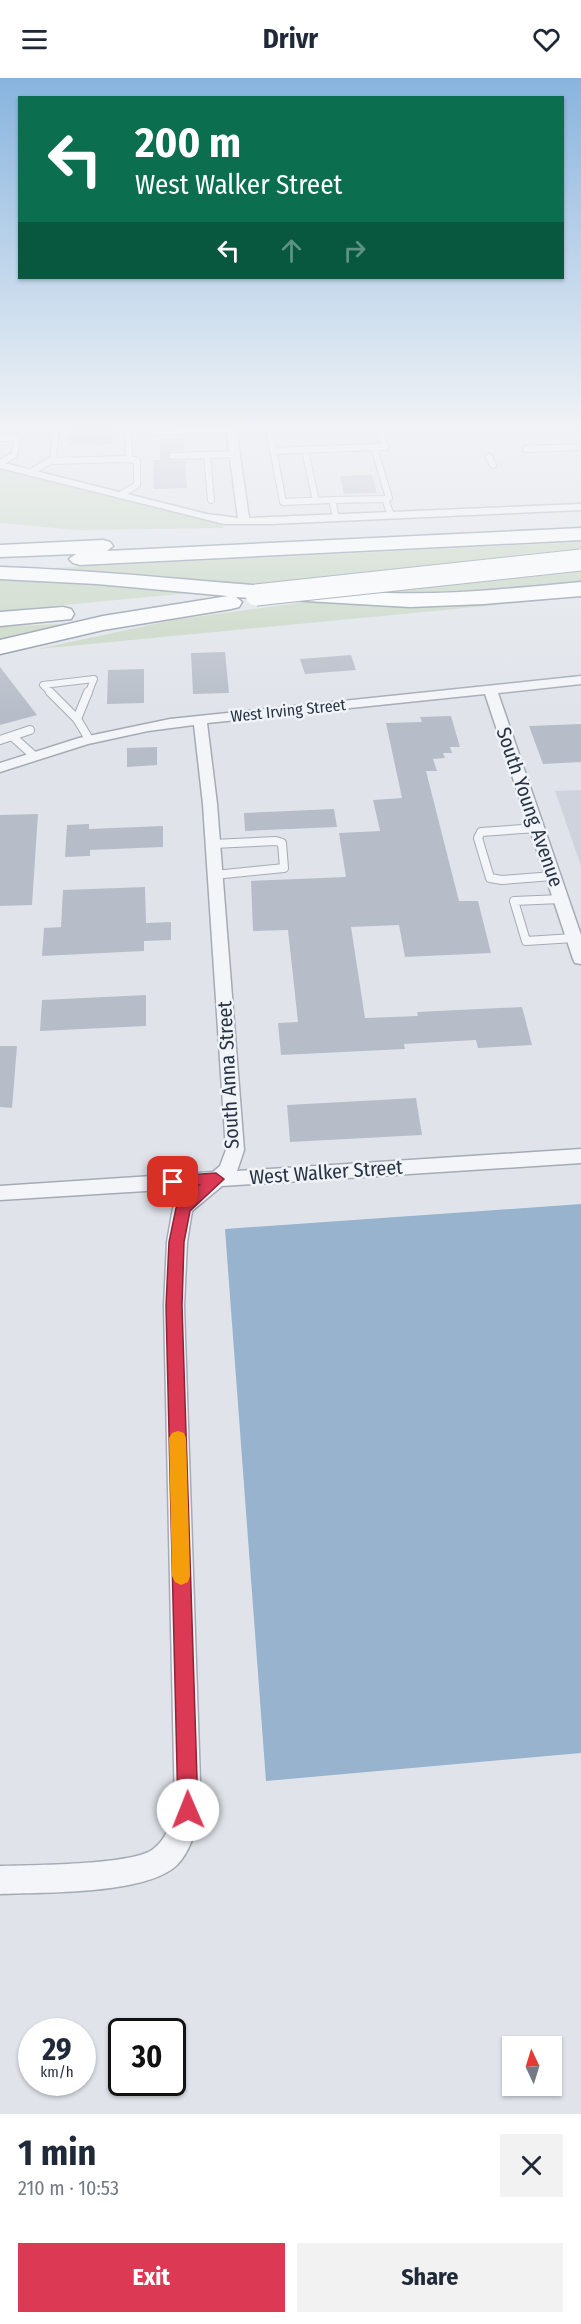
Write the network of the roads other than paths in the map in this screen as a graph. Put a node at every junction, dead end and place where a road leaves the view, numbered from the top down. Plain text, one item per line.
1 (581, 524) edge
2 (0, 530) edge
3 (581, 534) edge
4 (231, 540) junction
5 (0, 551) edge
6 (581, 560) edge
7 (0, 562) edge
8 (0, 573) edge
9 (581, 589) edge
10 (256, 595) junction
11 (0, 619) edge
12 (0, 647) edge
13 (581, 680) edge
14 (489, 689) junction
15 (77, 719) junction
16 (200, 720) junction
17 (30, 730) dead end
18 (12, 736) junction
19 (89, 739) junction
20 (0, 740) edge
21 (33, 755) junction
22 (0, 768) edge
23 (537, 828) junction
24 (213, 844) junction
25 (215, 875) junction
26 (553, 876) junction
27 (561, 899) junction
28 (575, 932) edge
29 (581, 959) edge
30 (581, 1156) edge
31 (216, 1179) junction
32 (0, 1193) edge
33 (0, 1880) edge

1 - 4 highway
2 - 4 highway
3 - 7 highway
4 - 5 highway
6 - 10 highway, bridge
8 - 9 highway
10 - 11 highway
10 - 12 highway
13 - 14 street, West Irving Street
14 - 16 street, West Irving Street
14 - 23 street, South Young Avenue
15 - 15 lane
15 - 19 lane
16 - 19 street, West Irving Street
16 - 24 street, South Anna Street
17 - 18 lane
18 - 20 lane
18 - 21 lane
19 - 21 street, West Irving Street
21 - 22 street, West Irving Street
23 - 26 street, South Young Avenue
23 - 26 lane
24 - 25 street, South Anna Street
24 - 25 lane
25 - 31 street, South Anna Street
26 - 27 street, South Young Avenue
27 - 28 street, South Young Avenue
27 - 28 lane
28 - 29 street, South Young Avenue
30 - 31 street, West Walker Street
31 - 32 street, West Walker Street
31 - 33 street, South Anna Street

